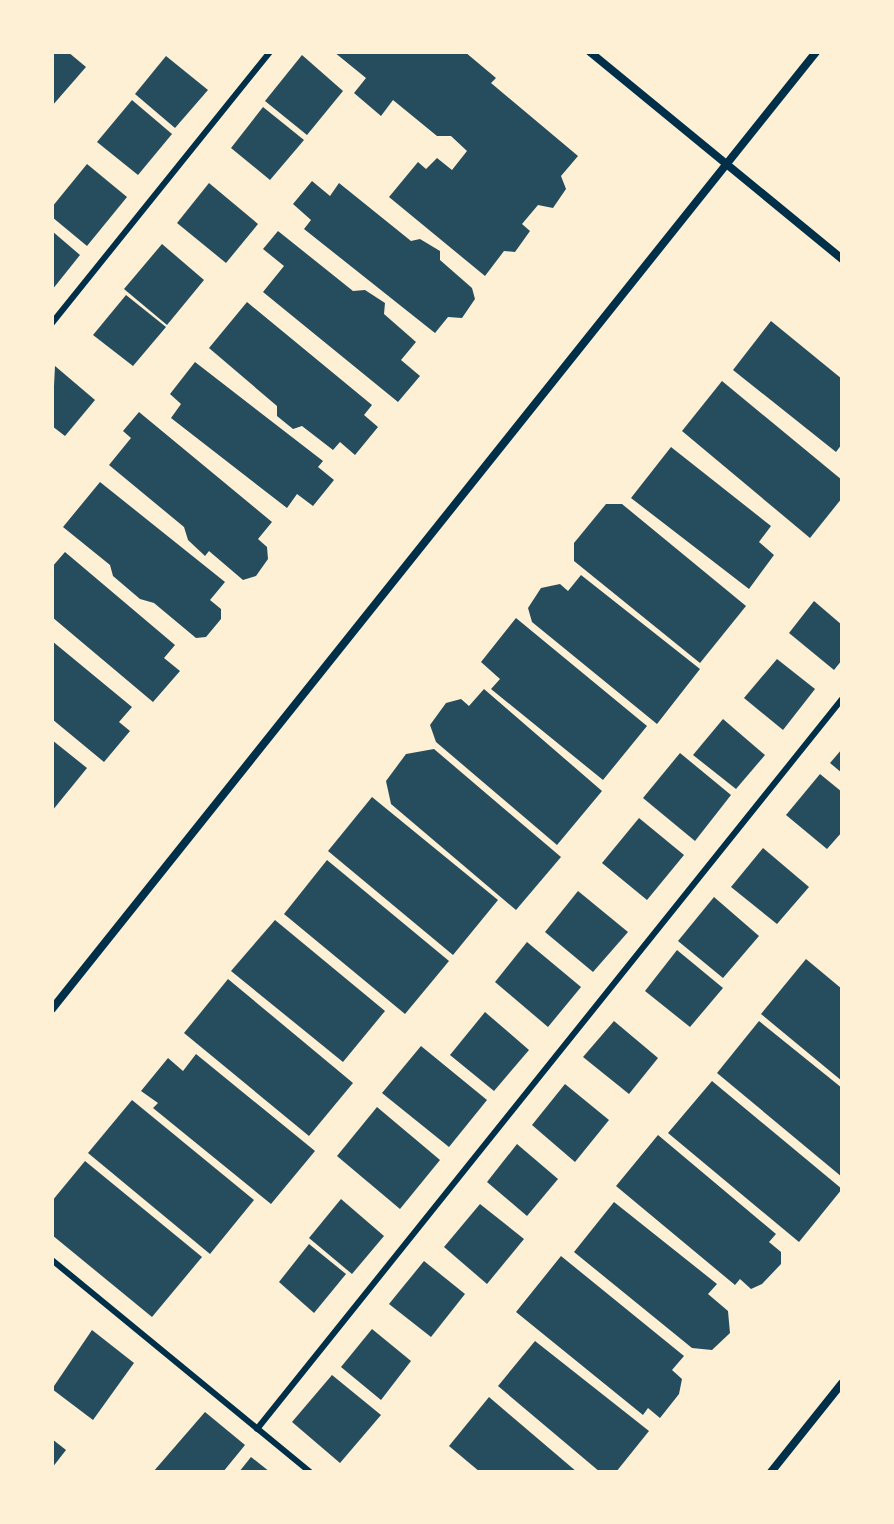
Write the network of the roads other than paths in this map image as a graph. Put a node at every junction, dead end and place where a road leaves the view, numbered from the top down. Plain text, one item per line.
1 (270, 52) edge
2 (590, 52) edge
3 (816, 52) edge
4 (727, 165) junction
5 (842, 259) edge
6 (52, 323) edge
7 (842, 699) edge
8 (52, 1009) edge
9 (54, 1265) edge
10 (842, 1383) edge
11 (257, 1429) junction
12 (310, 1472) edge
13 (771, 1472) edge

1 - 6 lane
2 - 4 street
3 - 4 street
4 - 5 street
4 - 8 street
7 - 11 lane
9 - 11 lane
10 - 13 street
11 - 12 lane

